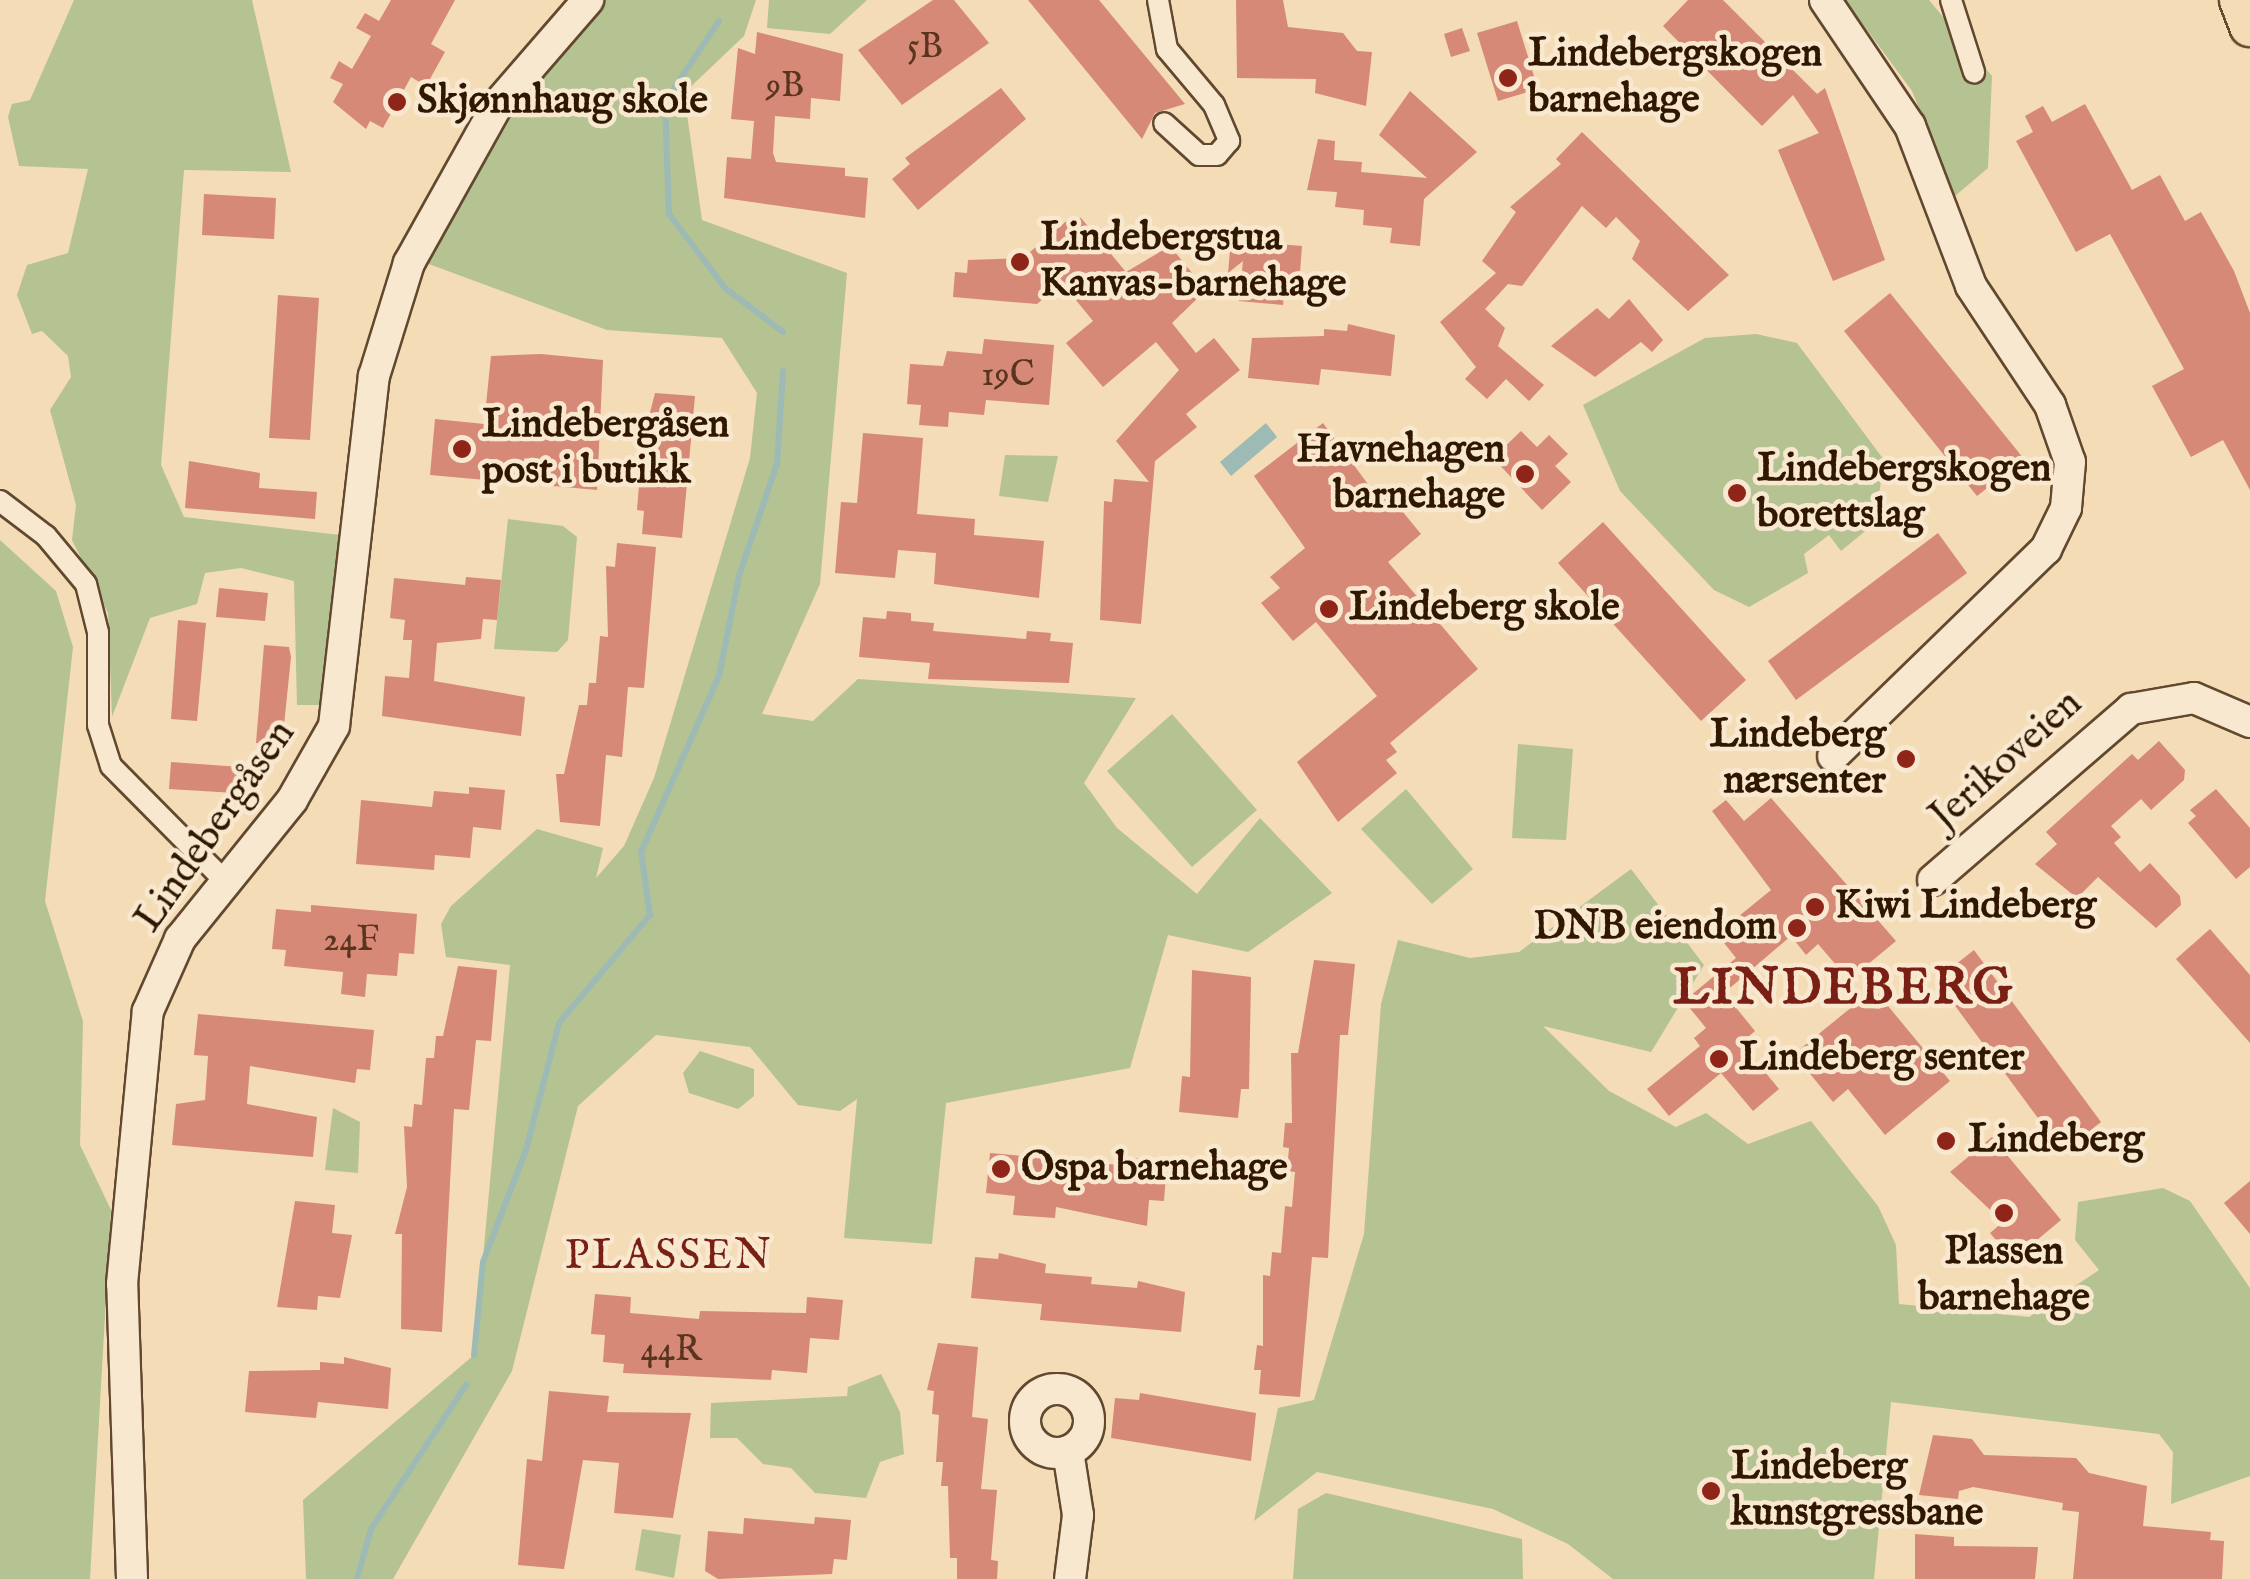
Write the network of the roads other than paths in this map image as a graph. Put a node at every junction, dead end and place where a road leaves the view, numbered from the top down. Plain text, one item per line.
1 (588, 0) edge
2 (1158, 0) edge
3 (1825, 0) edge
4 (1951, 0) edge
5 (2240, 0) edge
6 (2250, 26) edge
7 (1974, 72) dead end
8 (1164, 123) dead end
9 (0, 500) edge
10 (2250, 722) edge
11 (1833, 756) dead end
12 (224, 880) junction
13 (1932, 880) dead end
14 (1068, 1452) dead end
15 (132, 1579) edge
16 (1070, 1579) edge

1 - 12 street, Lindebergåsen
2 - 8 street
3 - 11 street
4 - 7 street
5 - 6 highway
9 - 12 street
10 - 13 street, Jerikoveien
12 - 15 street, Lindebergåsen
14 - 16 street

